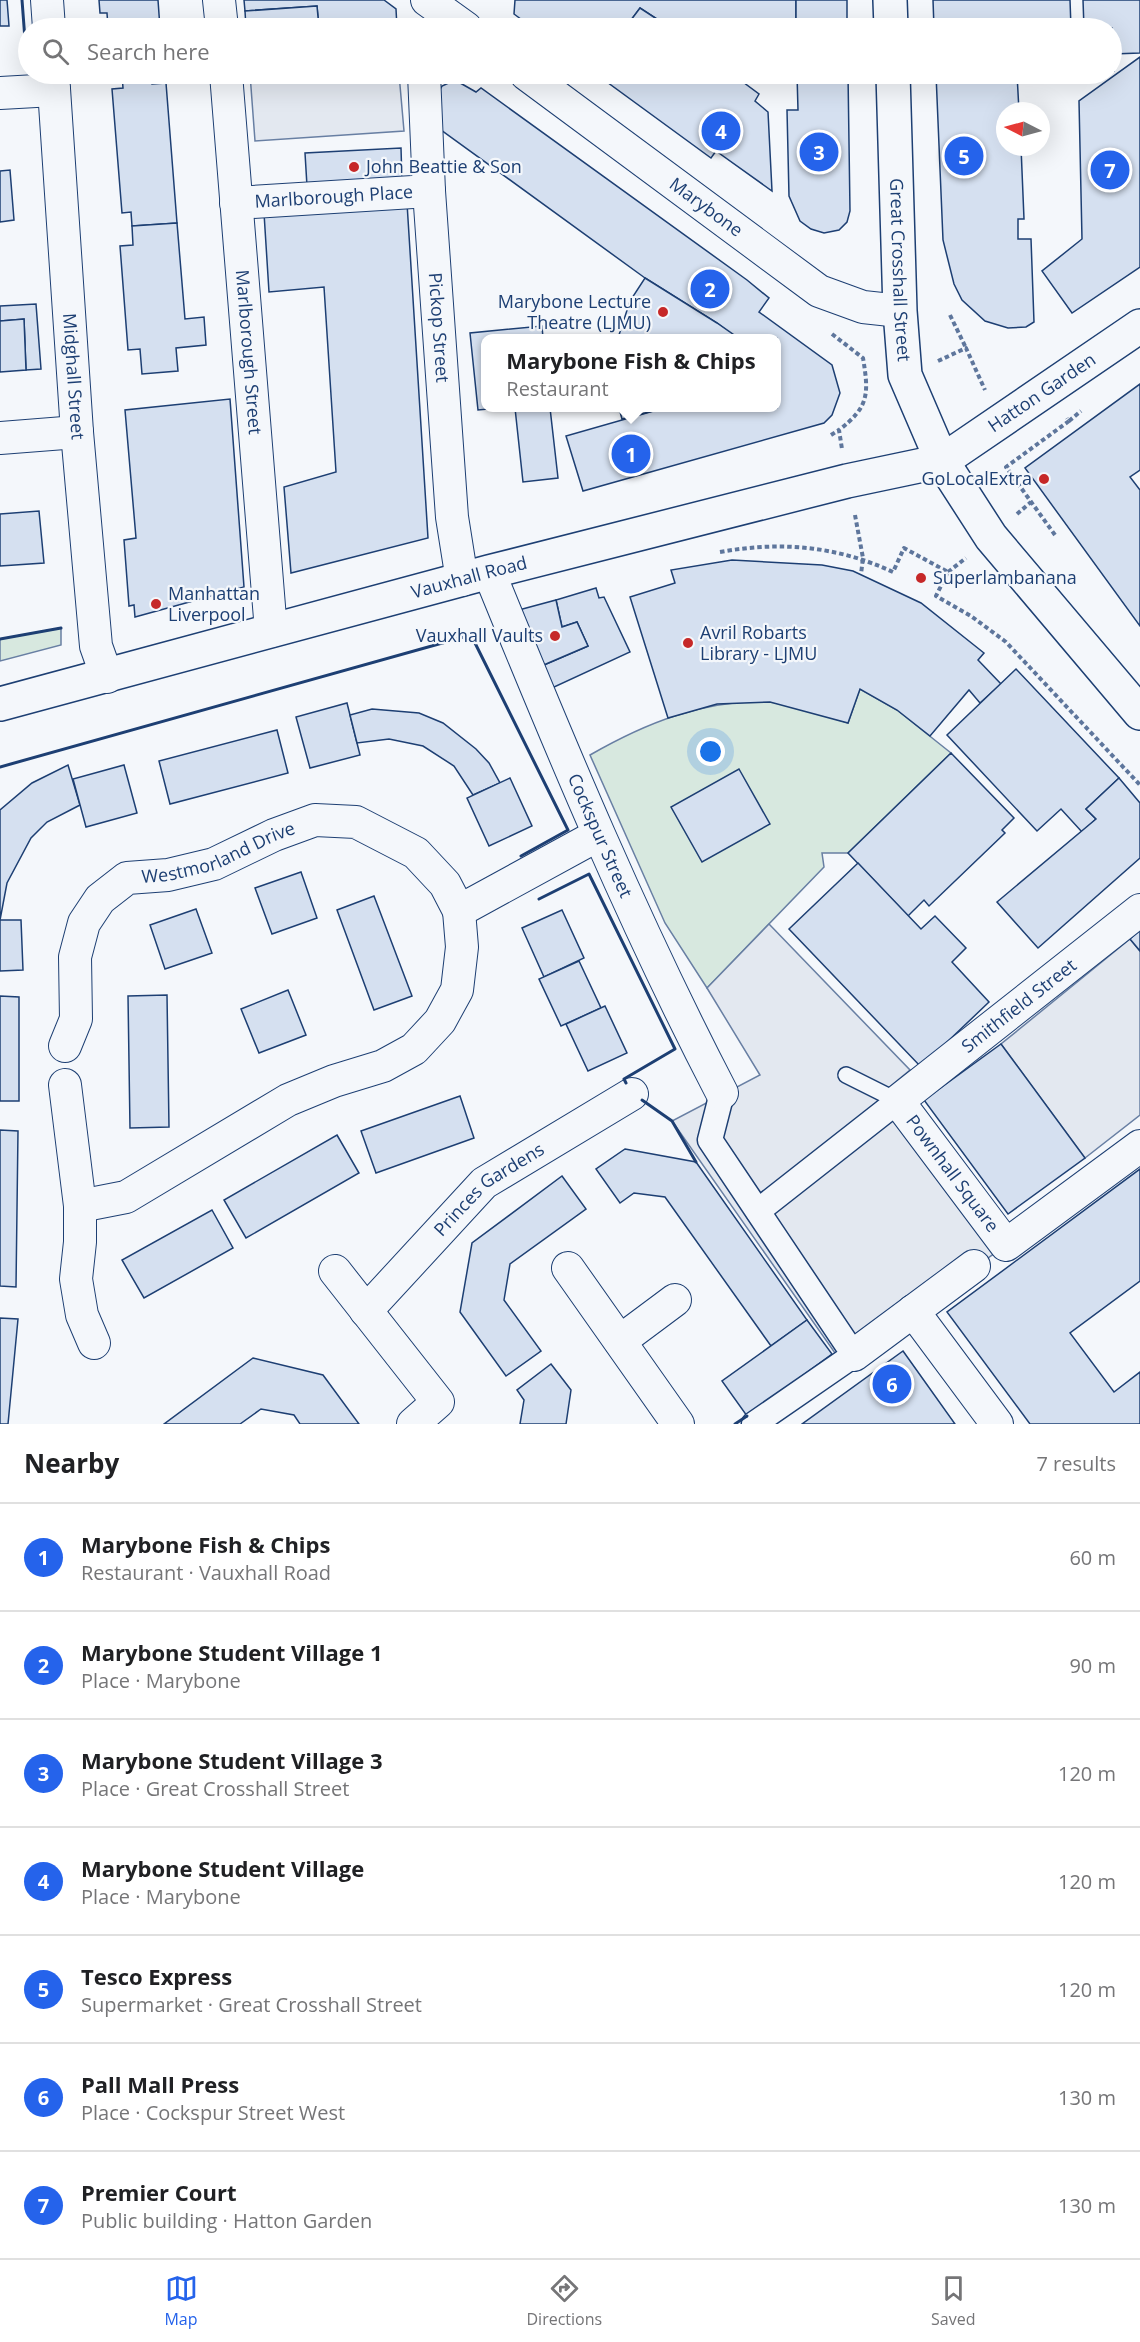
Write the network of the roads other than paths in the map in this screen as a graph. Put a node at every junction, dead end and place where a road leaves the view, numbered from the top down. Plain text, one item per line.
1 (47, 0) edge
2 (219, 0) edge
3 (420, 0) edge
4 (427, 0) edge
5 (890, 0) edge
6 (48, 18) edge
7 (221, 18) edge
8 (421, 18) edge
9 (452, 18) edge
10 (891, 18) edge
11 (43, 84) edge
12 (53, 84) edge
13 (227, 84) edge
14 (424, 84) edge
15 (540, 84) edge
16 (893, 84) edge
17 (0, 93) edge
18 (429, 191) junction
19 (236, 203) junction
20 (900, 311) junction
21 (1137, 334) edge
22 (77, 432) junction
23 (0, 438) edge
24 (942, 461) junction
25 (475, 576) junction
26 (271, 631) junction
27 (107, 676) junction
28 (0, 704) edge
29 (1140, 713) edge
30 (598, 835) junction
31 (459, 910) junction
32 (1140, 910) edge
33 (65, 1046) dead end
34 (846, 1075) dead end
35 (65, 1085) dead end
36 (722, 1093) joint
37 (632, 1094) dead end
38 (898, 1101) junction
39 (1140, 1146) edge
40 (80, 1206) junction
41 (758, 1210) junction
42 (975, 1266) dead end
43 (568, 1268) dead end
44 (335, 1271) dead end
45 (675, 1300) dead end
46 (366, 1311) junction
47 (913, 1311) junction
48 (620, 1341) junction
49 (94, 1343) dead end
50 (854, 1355) junction
51 (413, 1424) edge
52 (678, 1424) edge
53 (754, 1424) edge
54 (997, 1424) edge

1 - 6 street
2 - 7 street
3 - 8 street
4 - 9 street
5 - 10 main road
11 - 17 street
12 - 22 street, Midghall Street
13 - 19 street, Marlborough Street
14 - 18 street, Pickop Street
15 - 20 street, Marybone
16 - 20 main road, Great Crosshall Street
18 - 19 street, Marlborough Place
18 - 25 street, Pickop Street
19 - 26 street, Marlborough Street
20 - 24 main road, Great Crosshall Street
21 - 24 main road, Hatton Garden
22 - 23 street
22 - 27 street, Midghall Street
24 - 25 main road, Vauxhall Road
24 - 29 main road, Great Crosshall Street
25 - 26 main road, Vauxhall Road
25 - 30 street, Cockspur Street
26 - 27 main road, Vauxhall Road
27 - 28 main road, Vauxhall Road
30 - 31 street
30 - 36 street, Cockspur Street
31 - 33 street, Westmorland Drive
31 - 40 street, Westmorland Drive
32 - 38 street, Smithfield Street
34 - 38 lane
35 - 40 street
36 - 41 street
37 - 46 street, Princes Gardens
38 - 39 street, Pownhall Square
38 - 41 street
40 - 49 street
41 - 50 street
42 - 47 street
43 - 48 street
44 - 46 street
45 - 48 street
46 - 51 street
47 - 50 street
47 - 54 street
48 - 52 street
50 - 53 street

